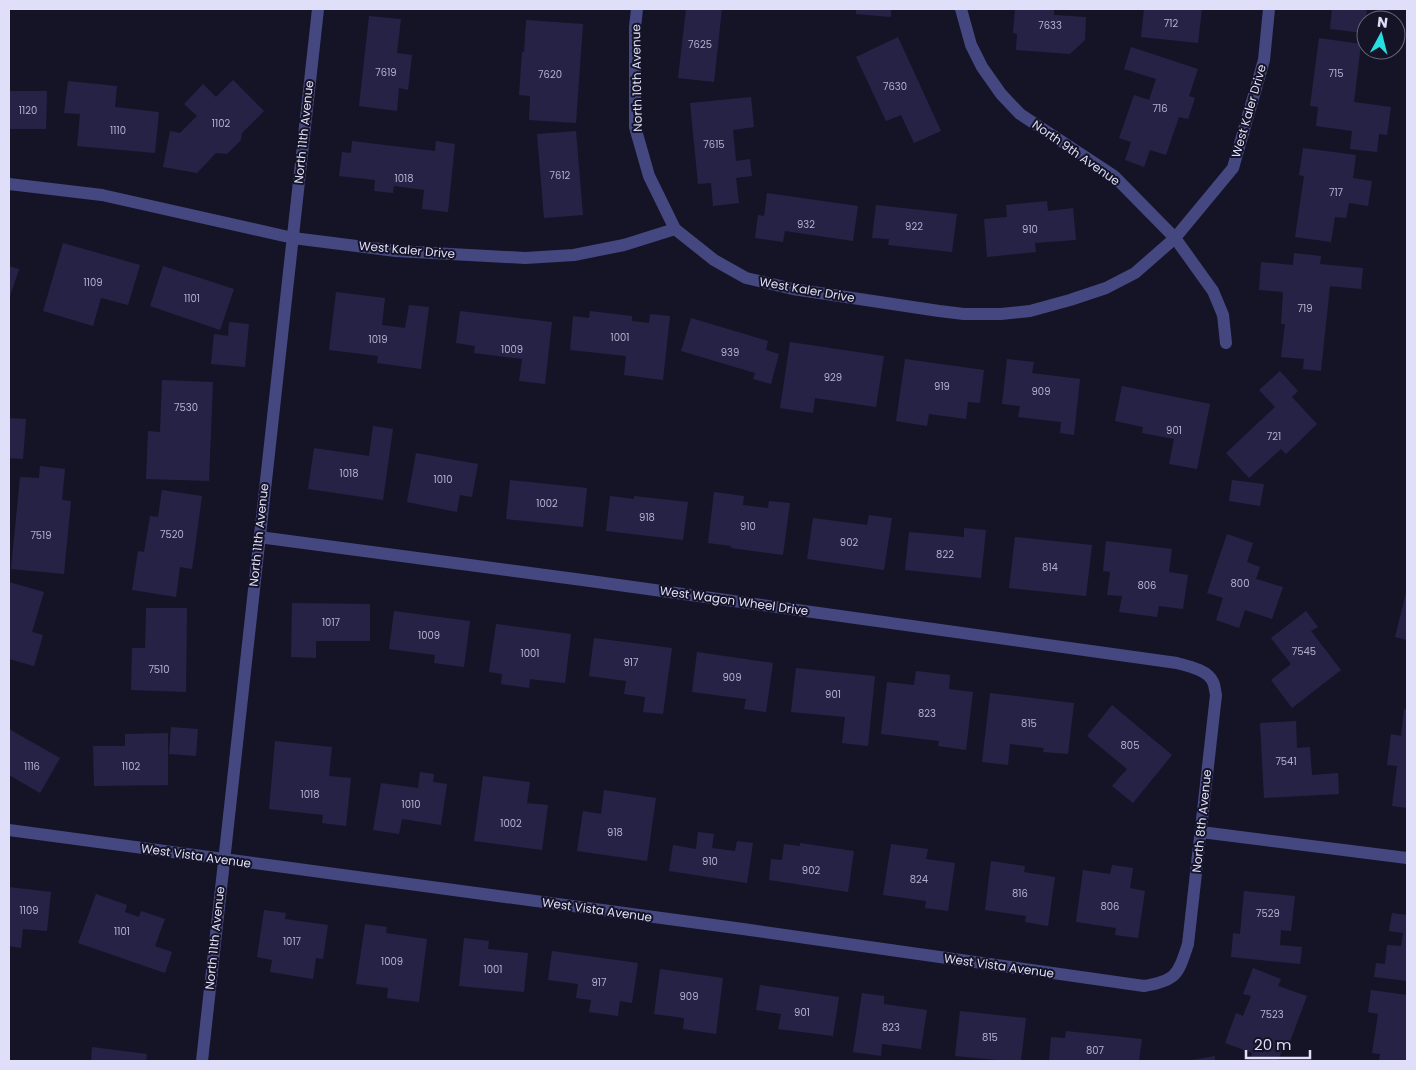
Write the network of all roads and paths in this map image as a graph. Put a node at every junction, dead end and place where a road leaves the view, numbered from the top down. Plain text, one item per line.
1 (318, 9) edge
2 (637, 9) edge
3 (961, 9) edge
4 (1269, 9) edge
5 (9, 184) edge
6 (675, 229) junction
7 (293, 238) junction
8 (1175, 238) junction
9 (1226, 343) dead end
10 (259, 537) junction
11 (1207, 675) joint
12 (9, 830) edge
13 (1201, 832) junction
14 (1407, 858) edge
15 (224, 860) junction
16 (1180, 968) joint
17 (202, 1061) edge

1 - 7 street, North 11th Avenue
2 - 6 street, North 10th Avenue
3 - 8 street, North 9th Avenue
4 - 8 street, West Kaler Drive
5 - 7 street, West Kaler Drive
6 - 7 street, West Kaler Drive
6 - 8 street, West Kaler Drive
7 - 10 street, North 11th Avenue
8 - 9 street, North 9th Avenue
10 - 11 street, West Wagon Wheel Drive
10 - 15 street, North 11th Avenue
11 - 13 street, North 8th Avenue
12 - 15 street, West Vista Avenue
13 - 14 street
13 - 16 street, North 8th Avenue
15 - 16 street, West Vista Avenue
15 - 17 street, North 11th Avenue

